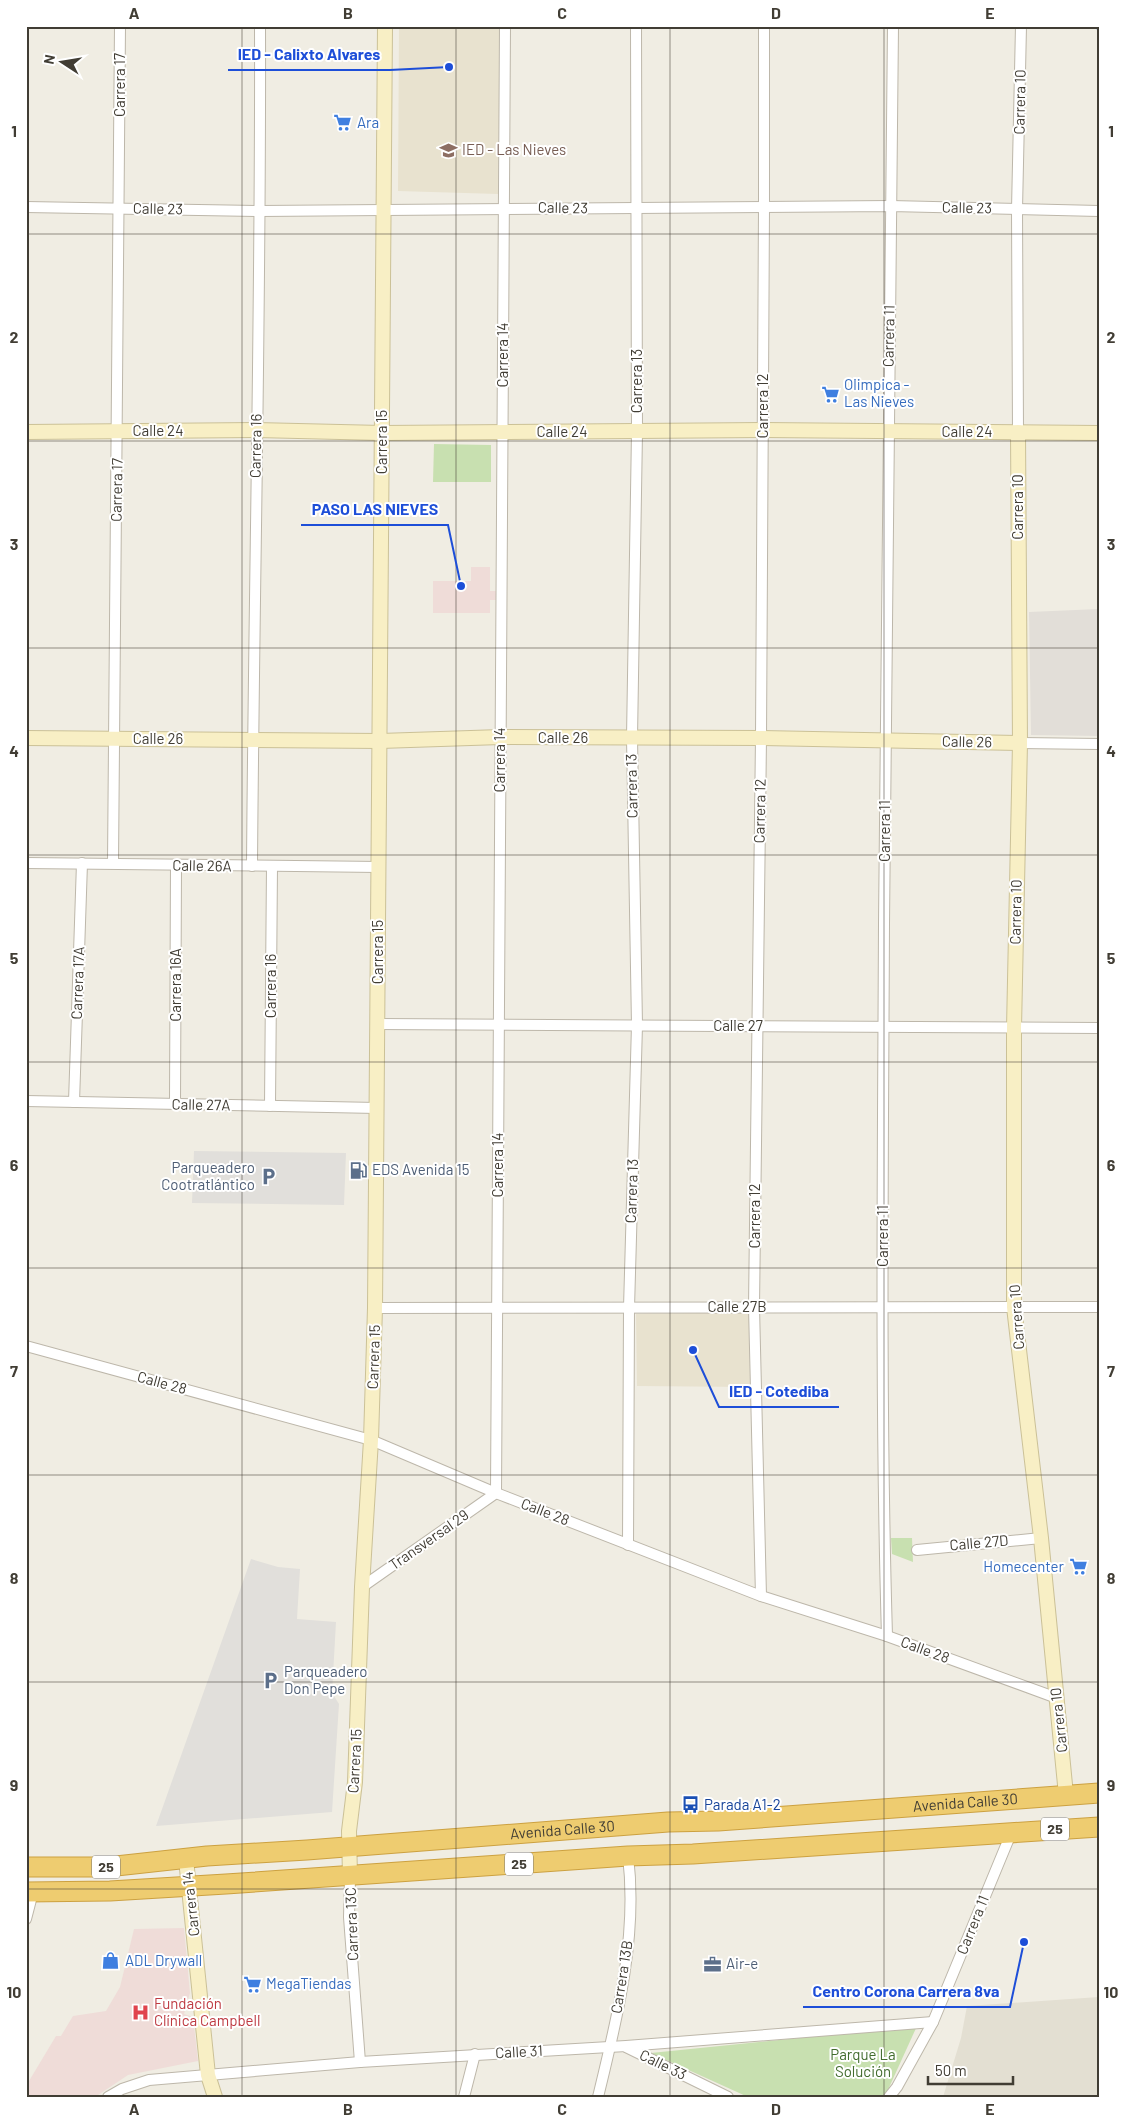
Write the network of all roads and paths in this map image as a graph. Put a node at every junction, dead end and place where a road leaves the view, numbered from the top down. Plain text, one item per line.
1 (120, 26) edge
2 (260, 26) edge
3 (385, 26) edge
4 (504, 26) edge
5 (636, 26) edge
6 (764, 26) edge
7 (893, 26) edge
8 (1021, 26) edge
9 (891, 206) junction
10 (26, 207) edge
11 (119, 208) junction
12 (503, 208) junction
13 (764, 208) junction
14 (636, 209) junction
15 (1017, 209) junction
16 (260, 211) junction
17 (384, 211) junction
18 (1099, 211) edge
19 (256, 430) junction
20 (763, 430) junction
21 (118, 431) junction
22 (26, 432) edge
23 (502, 432) junction
24 (637, 432) junction
25 (887, 432) junction
26 (1018, 432) junction
27 (1099, 432) edge
28 (382, 433) junction
29 (500, 737) junction
30 (26, 738) edge
31 (632, 738) junction
32 (761, 738) junction
33 (114, 739) junction
34 (253, 740) junction
35 (380, 740) junction
36 (886, 741) junction
37 (1020, 743) junction
38 (1099, 744) edge
39 (26, 863) edge
40 (82, 863) junction
41 (113, 863) junction
42 (176, 866) junction
43 (252, 866) junction
44 (272, 866) junction
45 (378, 867) junction
46 (377, 1024) junction
47 (499, 1024) junction
48 (637, 1025) junction
49 (756, 1026) junction
50 (884, 1027) junction
51 (1014, 1028) junction
52 (1099, 1028) edge
53 (26, 1101) edge
54 (74, 1102) junction
55 (175, 1104) junction
56 (270, 1106) junction
57 (377, 1108) junction
58 (883, 1307) junction
59 (1014, 1307) junction
60 (1099, 1307) edge
61 (375, 1308) junction
62 (497, 1308) junction
63 (629, 1308) junction
64 (754, 1308) junction
65 (26, 1346) edge
66 (371, 1440) junction
67 (496, 1494) junction
68 (1041, 1538) junction
69 (628, 1545) junction
70 (917, 1550) dead end
71 (362, 1587) junction
72 (761, 1596) junction
73 (887, 1636) junction
74 (1057, 1698) junction
75 (1099, 1793) edge
76 (1066, 1795) junction
77 (1099, 1826) edge
78 (1012, 1831) junction
79 (350, 1846) junction
80 (628, 1856) junction
81 (186, 1859) junction
82 (26, 1867) edge
83 (350, 1877) junction
84 (188, 1886) junction
85 (30, 1892) edge
86 (26, 1918) edge
87 (933, 2022) junction
88 (626, 2046) junction
89 (610, 2047) junction
90 (476, 2054) junction
91 (360, 2062) junction
92 (208, 2075) junction
93 (108, 2097) edge
94 (215, 2097) edge
95 (464, 2097) edge
96 (598, 2097) edge
97 (728, 2097) edge
98 (889, 2097) edge

1 - 11 street, Carrera 17
2 - 16 street, Carrera 16
3 - 17 street, Carrera 15
4 - 12 street, Carrera 14
5 - 14 street, Carrera 13
6 - 13 street, Carrera 12
7 - 9 street, Carrera 11
8 - 15 street, Carrera 10
9 - 13 street, Calle 23
9 - 15 street, Calle 23
9 - 25 street, Carrera 11
10 - 11 street, Calle 23
11 - 16 street, Calle 23
11 - 21 street, Carrera 17
12 - 14 street, Calle 23
12 - 17 street, Calle 23
12 - 23 street, Carrera 14
13 - 14 street, Calle 23
13 - 20 street, Carrera 12
14 - 24 street, Carrera 13
15 - 18 street, Calle 23
15 - 26 street, Carrera 10
16 - 17 street, Calle 23
16 - 19 street, Carrera 16
17 - 28 street, Carrera 15
19 - 21 street, Calle 24
19 - 28 street, Calle 24
19 - 34 street, Carrera 16
20 - 24 street, Calle 24
20 - 25 street, Calle 24
20 - 32 street, Carrera 12
21 - 22 street, Calle 24
21 - 33 street, Carrera 17
23 - 24 street, Calle 24
23 - 28 street, Calle 24
23 - 29 street, Carrera 14
24 - 31 street, Carrera 13
25 - 26 street, Calle 24
25 - 36 street, Carrera 11
26 - 27 street, Calle 24
26 - 37 street, Carrera 10
28 - 35 street, Carrera 15
29 - 31 street, Calle 26
29 - 35 street, Calle 26
29 - 47 street, Carrera 14
30 - 33 street, Calle 26
31 - 32 street, Calle 26
31 - 48 street, Carrera 13
32 - 36 street, Calle 26
32 - 49 street, Carrera 12
33 - 34 street, Calle 26
33 - 41 street, Carrera 17
34 - 35 street, Calle 26
34 - 43 street, Carrera 16
35 - 45 street, Carrera 15
36 - 37 street, Calle 26
36 - 50 street, Carrera 11
37 - 38 street, Calle 26
37 - 51 street, Carrera 10
39 - 40 street, Calle 26A
40 - 41 street, Calle 26A
40 - 54 street, Carrera 17A
41 - 42 street, Calle 26A
42 - 43 street, Calle 26A
42 - 55 street, Carrera 16A
43 - 44 street, Calle 26A
44 - 45 street, Calle 26A
44 - 56 street, Carrera 16
45 - 46 street, Carrera 15
46 - 47 street, Calle 27
46 - 57 street, Carrera 15
47 - 48 street, Calle 27
47 - 62 street, Carrera 14
48 - 49 street, Calle 27
48 - 63 street, Carrera 13
49 - 50 street, Calle 27
49 - 64 street, Carrera 12
50 - 51 street, Calle 27
50 - 58 street, Carrera 11
51 - 52 street, Calle 27
51 - 59 street, Carrera 10
53 - 54 street, Calle 27A
54 - 55 street, Calle 27A
55 - 56 street, Calle 27A
56 - 57 street, Calle 27A
57 - 61 street, Carrera 15
58 - 59 street, Calle 27B
58 - 64 street, Calle 27B
58 - 73 street, Carrera 11
59 - 60 street, Calle 27B
59 - 68 street, Carrera 10
61 - 62 street, Calle 27B
61 - 66 street, Carrera 15
62 - 63 street, Calle 27B
62 - 67 street, Carrera 14
63 - 64 street, Calle 27B
63 - 69 street, Carrera 13
64 - 72 street, Carrera 12
65 - 66 street, Calle 28
66 - 67 street, Calle 28
66 - 71 street, Carrera 15
67 - 69 street, Calle 28
67 - 71 street, Transversal 29
68 - 70 street, Calle 27D
68 - 74 street, Carrera 10
69 - 72 street, Calle 28
71 - 79 street, Carrera 15
72 - 73 street, Calle 28
73 - 74 street, Calle 28
74 - 76 street, Carrera 10
75 - 76 highway, Avenida Calle 30 / 25
76 - 79 highway, Avenida Calle 30 / 25
77 - 78 highway, Avenida Calle 30 / 25
78 - 80 highway, Avenida Calle 30 / 25
78 - 87 street, Carrera 11
79 - 81 highway, Avenida Calle 30 / 25
79 - 83 street, Carrera 15
80 - 83 highway, Avenida Calle 30 / 25
80 - 89 street, Carrera 13B
81 - 82 highway, Avenida Calle 30 / 25
81 - 84 street, Carrera 14
83 - 84 highway, Avenida Calle 30 / 25
83 - 91 street, Carrera 13C
84 - 85 highway, Avenida Calle 30 / 25
84 - 92 street, Carrera 14
85 - 86 street
87 - 88 street, Calle 31
87 - 98 street, Carrera 11
88 - 89 street, Calle 31
88 - 97 street, Calle 33
89 - 90 street, Calle 31
89 - 96 street, Carrera 13B
90 - 91 street, Calle 31
90 - 95 street
91 - 92 street, Calle 31
92 - 93 street, Calle 31
92 - 94 street, Carrera 14

